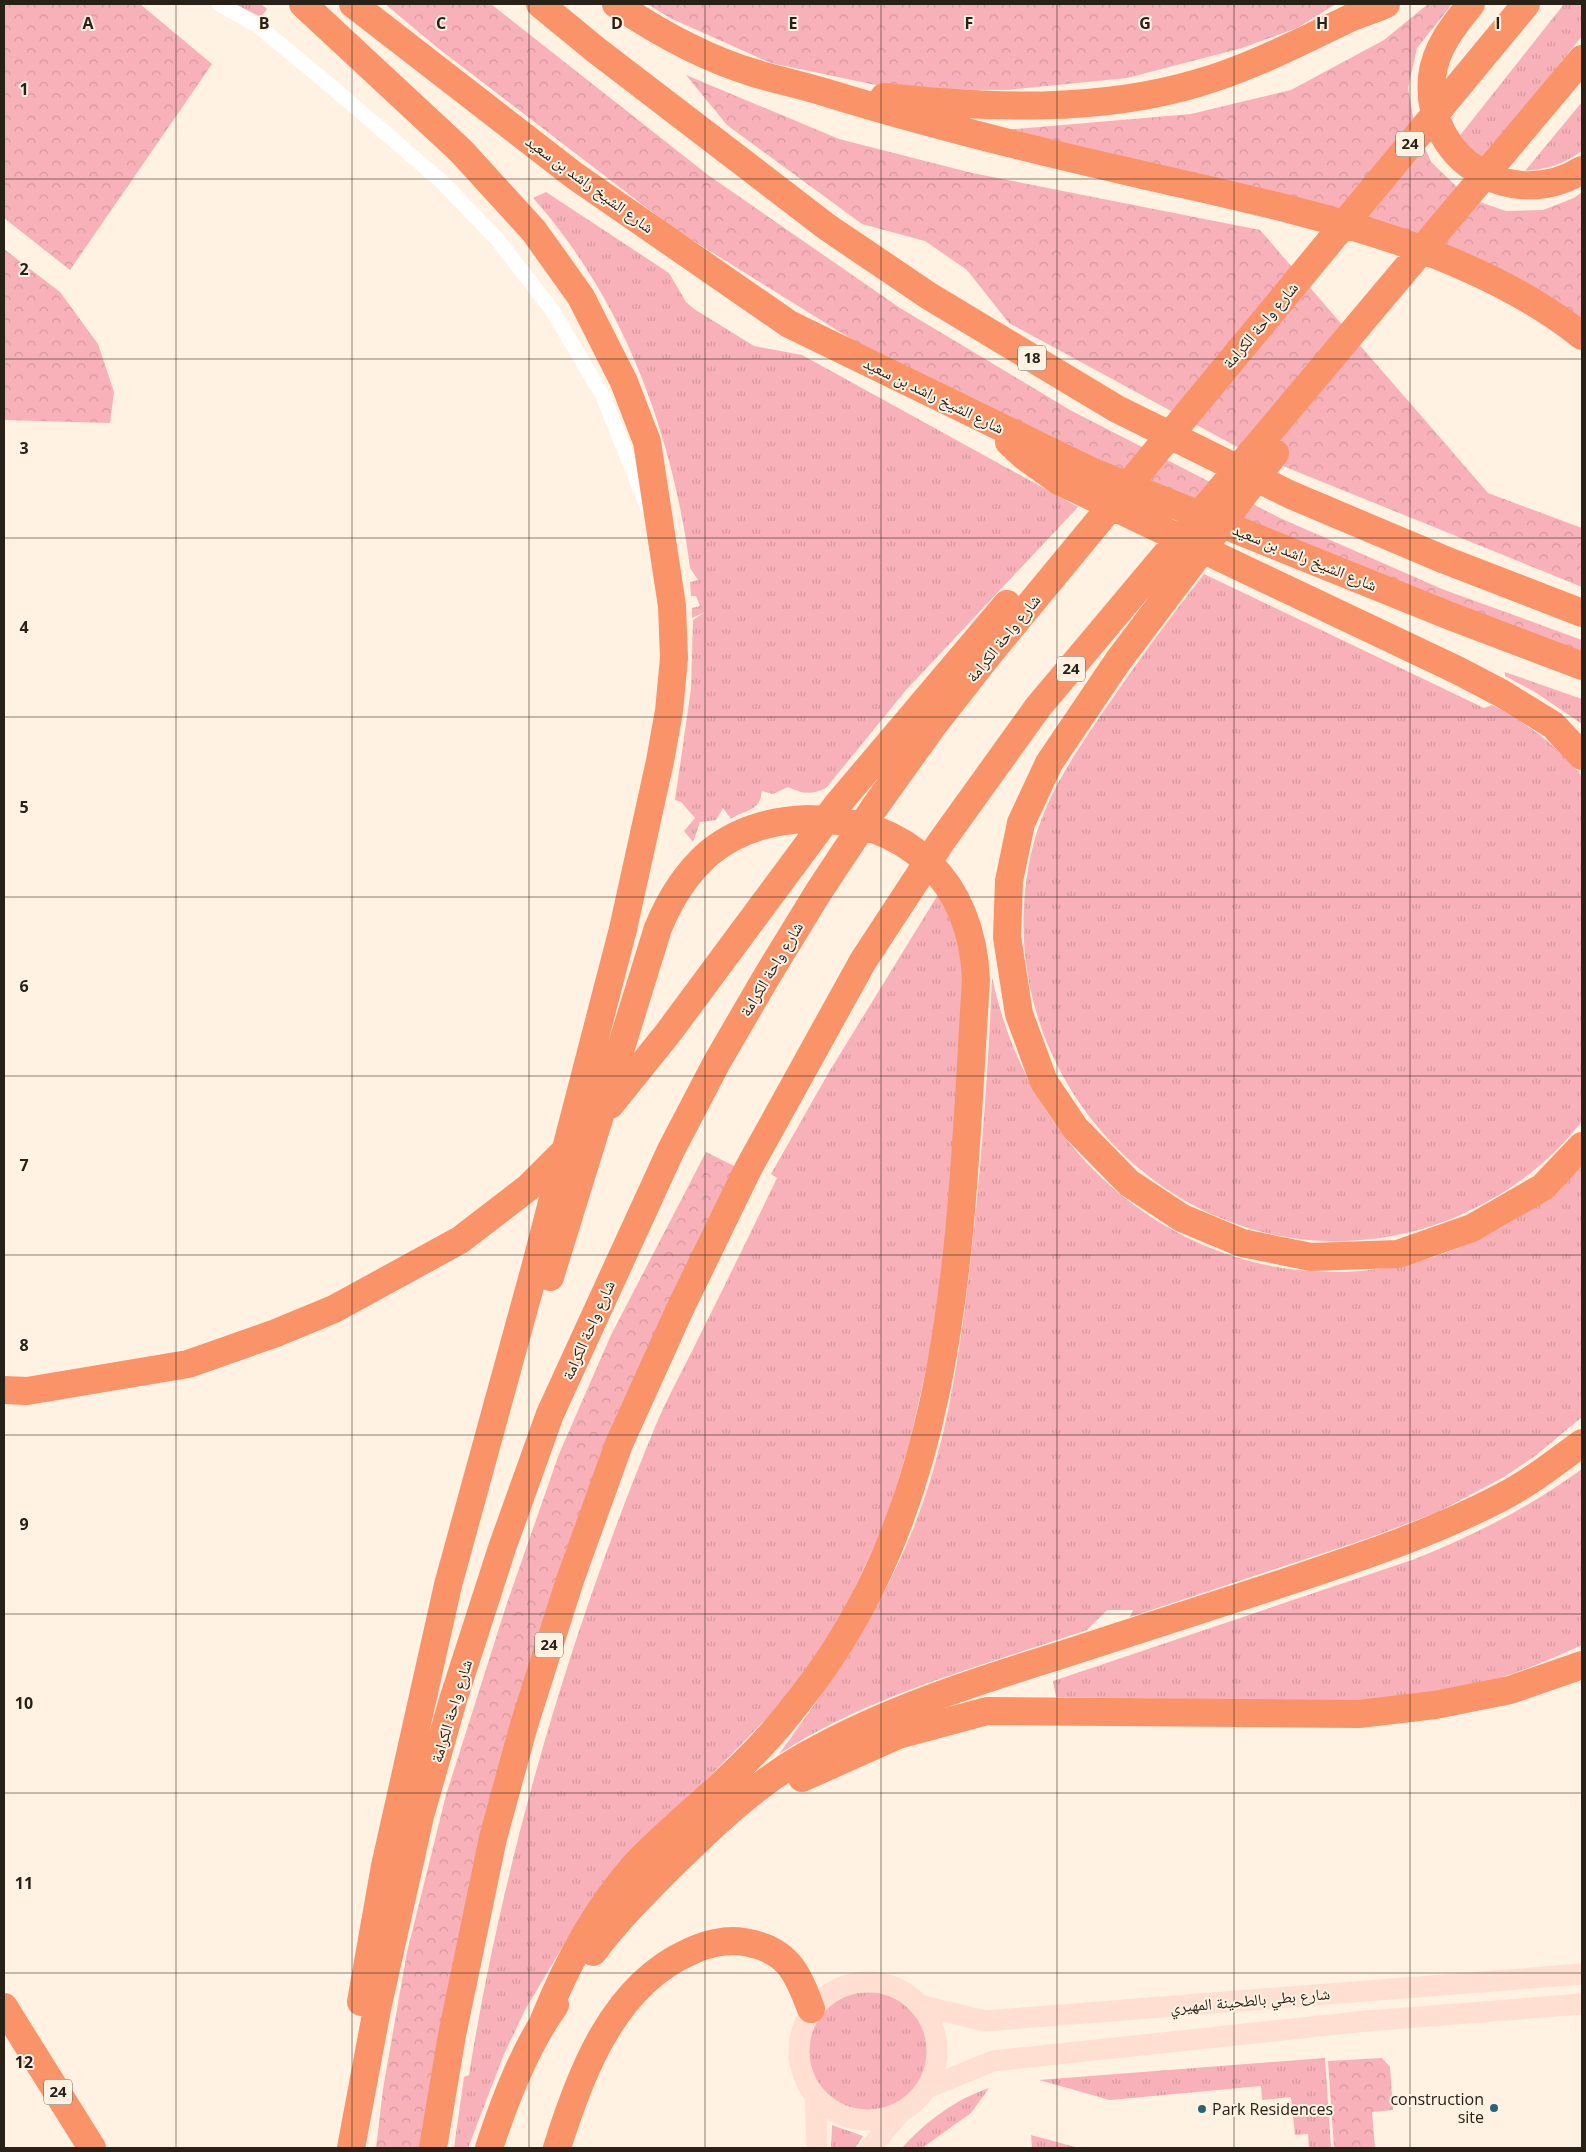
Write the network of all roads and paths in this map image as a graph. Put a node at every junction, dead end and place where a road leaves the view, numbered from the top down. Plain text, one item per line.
1 (219, 4) edge
2 (303, 4) edge
3 (353, 4) edge
4 (540, 4) edge
5 (616, 4) edge
6 (1386, 4) edge
7 (1471, 4) edge
8 (1523, 8) edge
9 (1359, 11) edge
10 (1577, 65) edge
11 (820, 91) junction
12 (1582, 170) edge
13 (1454, 213) junction
14 (1300, 277) junction
15 (1582, 336) edge
16 (990, 423) junction
17 (663, 545) junction
18 (1582, 613) edge
19 (1582, 666) edge
20 (1582, 756) edge
21 (1582, 1146) edge
22 (513, 1348) junction
23 (4, 1390) edge
24 (1582, 1443) edge
25 (1582, 1665) edge
26 (1582, 1686) edge
27 (1253, 1714) junction
28 (692, 1845) junction
29 (1582, 1974) edge
30 (1582, 2004) edge
31 (919, 2005) junction
32 (4, 2007) edge
33 (811, 2009) junction
34 (544, 2020) junction
35 (927, 2088) junction
36 (815, 2097) junction
37 (902, 2112) junction
38 (356, 2117) junction
39 (92, 2148) edge
40 (351, 2148) edge
41 (433, 2148) edge
42 (489, 2148) edge
43 (557, 2148) edge
44 (817, 2148) edge
45 (870, 2148) edge

1 - 17 street
2 - 17 highway
3 - 16 highway, شارع الشيخ راشد بن سعيد
4 - 18 highway, 18
5 - 11 highway
6 - 9 highway
7 - 12 highway
8 - 14 highway, شارع واحة الكرامة / 24
9 - 11 highway
10 - 13 highway, 24
11 - 15 highway
13 - 21 highway
13 - 41 highway, 24
14 - 23 highway
14 - 38 highway, شارع واحة الكرامة / 24
16 - 19 highway, شارع الشيخ راشد بن سعيد
16 - 20 highway
17 - 22 highway
22 - 34 highway
22 - 38 highway
24 - 28 highway
25 - 27 highway
26 - 27 highway
27 - 28 highway
28 - 34 highway
29 - 31 street, شارع بطي بالطحينة المهيري
30 - 35 street, شارع بطي بالطحينة المهيري
31 - 33 street
31 - 35 street
32 - 39 highway, 24
33 - 36 street
33 - 43 highway
34 - 42 highway
35 - 37 street
36 - 37 street
36 - 44 street
37 - 45 street
38 - 40 highway, 24

